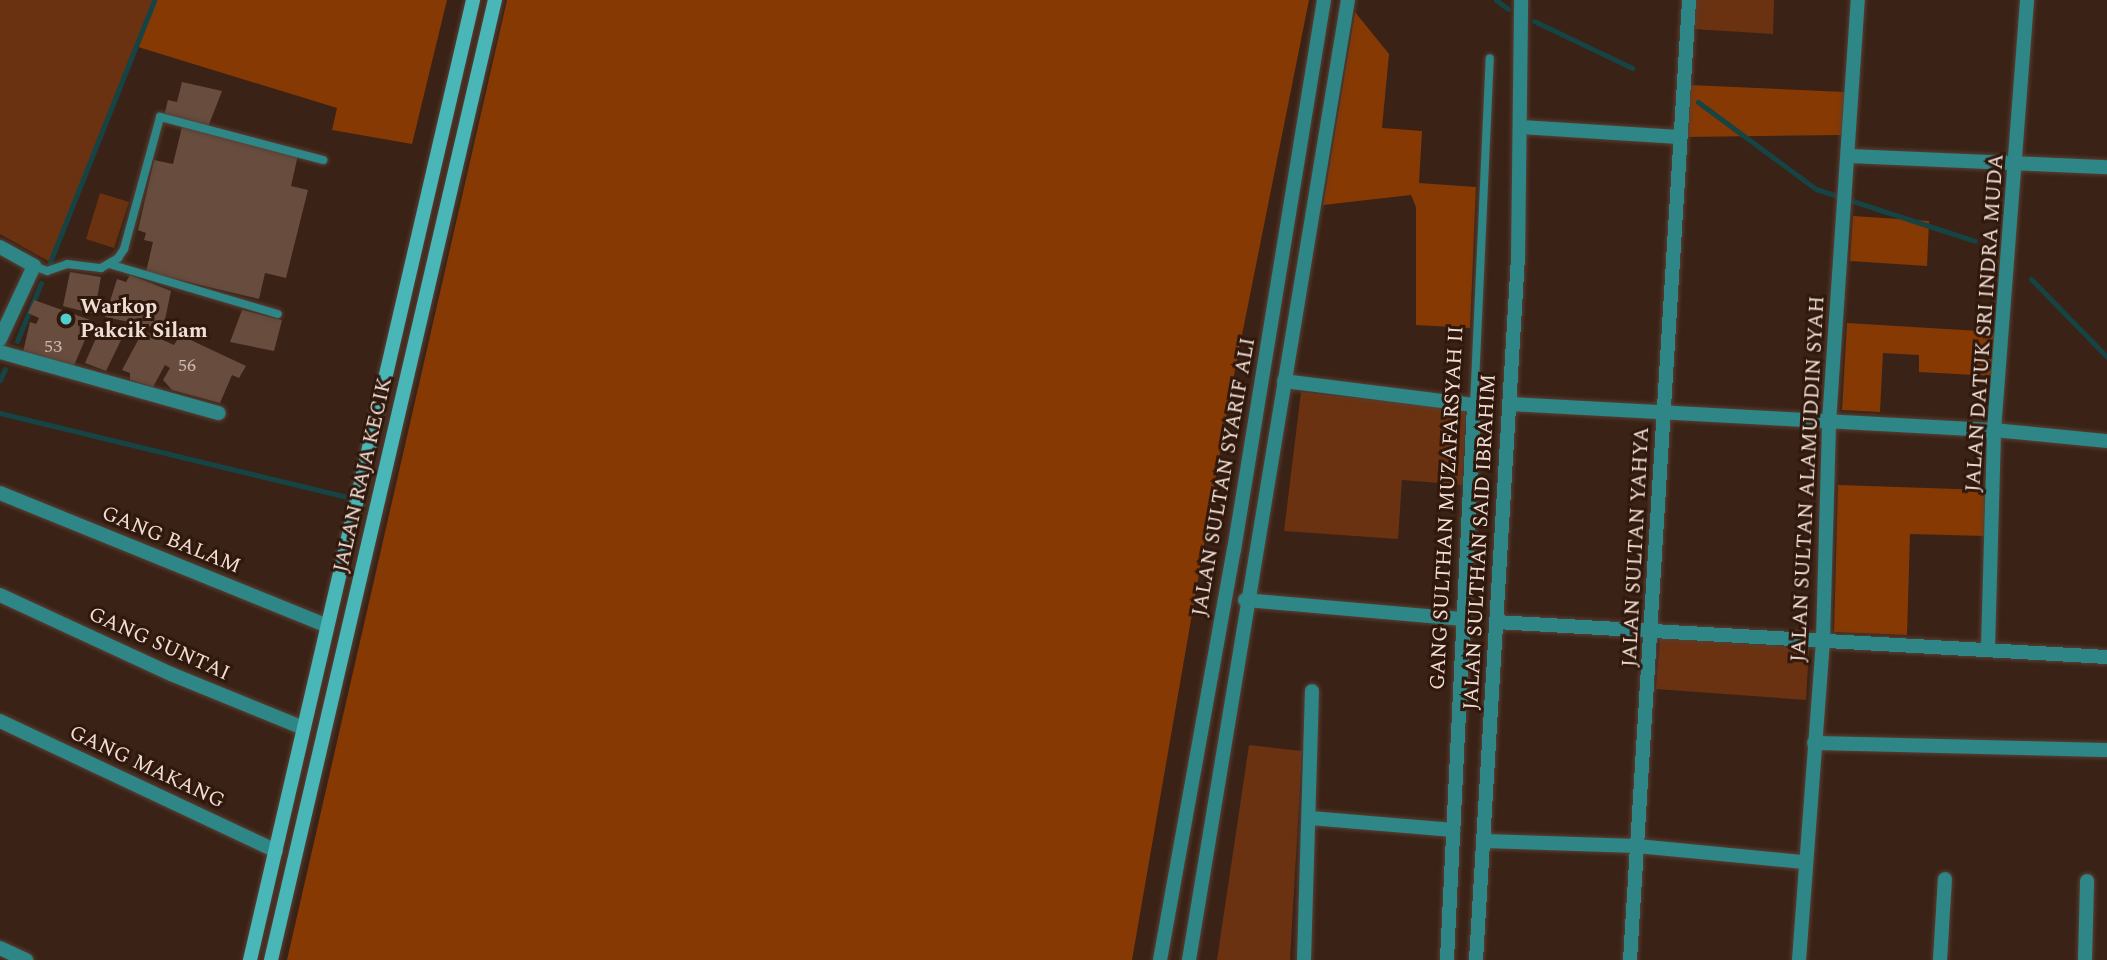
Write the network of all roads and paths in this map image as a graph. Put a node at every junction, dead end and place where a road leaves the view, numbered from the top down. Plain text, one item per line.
1 (473, 0) edge
2 (495, 0) edge
3 (1324, 0) edge
4 (1348, 0) edge
5 (1521, 0) edge
6 (1689, 0) edge
7 (1858, 0) edge
8 (2027, 0) edge
9 (1490, 58) dead end
10 (1520, 127) junction
11 (1681, 137) junction
12 (1851, 156) junction
13 (323, 160) dead end
14 (2018, 161) junction
15 (433, 167) junction
16 (2107, 167) edge
17 (455, 171) junction
18 (0, 247) edge
19 (109, 264) junction
20 (34, 265) junction
21 (278, 314) dead end
22 (0, 339) edge
23 (0, 352) edge
24 (1284, 381) junction
25 (1510, 404) junction
26 (1474, 405) junction
27 (1664, 410) junction
28 (219, 413) dead end
29 (1829, 422) junction
30 (1994, 430) junction
31 (2107, 442) edge
32 (0, 494) edge
33 (0, 595) edge
34 (1245, 600) junction
35 (1462, 619) junction
36 (1496, 622) junction
37 (327, 626) junction
38 (1653, 633) junction
39 (1823, 639) junction
40 (1988, 649) junction
41 (2107, 657) edge
42 (1312, 691) dead end
43 (0, 721) edge
44 (303, 728) junction
45 (1814, 743) junction
46 (2107, 750) edge
47 (286, 804) junction
48 (307, 808) junction
49 (1310, 818) junction
50 (1453, 830) junction
51 (1485, 841) junction
52 (1636, 846) junction
53 (276, 851) junction
54 (1804, 862) junction
55 (1945, 879) dead end
56 (2087, 881) dead end
57 (0, 948) edge
58 (26, 960) edge
59 (250, 960) edge
60 (271, 960) edge
61 (1160, 960) edge
62 (1189, 960) edge
63 (1304, 960) edge
64 (1447, 960) edge
65 (1476, 960) edge
66 (1630, 960) edge
67 (1799, 960) edge
68 (1940, 960) edge
69 (2085, 960) edge

1 - 15 main road, JALAN RAJA KECIK
2 - 17 main road, JALAN RAJA KECIK
3 - 61 street, JALAN SULTAN SYARIF ALI
4 - 24 street, JALAN SULTAN SYARIF ALI
5 - 10 street, JALAN SULTHAN SAID IBRAHIM
6 - 11 street, JALAN SULTAN YAHYA
7 - 12 street, JALAN SULTAN ALAMUDDIN SYAH
8 - 14 street, JALAN DATUK SRI INDRA MUDA
9 - 26 lane, GANG SULTHAN MUZAFARSYAH II
10 - 11 street
10 - 25 street, JALAN SULTHAN SAID IBRAHIM
11 - 27 street, JALAN SULTAN YAHYA
12 - 14 street
12 - 29 street, JALAN SULTAN ALAMUDDIN SYAH
13 - 19 lane
14 - 16 street
14 - 30 street, JALAN DATUK SRI INDRA MUDA
15 - 17 main road
15 - 37 main road, JALAN RAJA KECIK
17 - 48 main road, JALAN RAJA KECIK
18 - 20 street
19 - 20 lane
19 - 21 lane
20 - 22 street
23 - 28 street
24 - 26 street
24 - 34 street, JALAN SULTAN SYARIF ALI
25 - 27 street
25 - 36 street, JALAN SULTHAN SAID IBRAHIM
26 - 35 street, GANG SULTHAN MUZAFARSYAH II
27 - 29 street
27 - 38 street, JALAN SULTAN YAHYA
29 - 30 street
29 - 39 street, JALAN SULTAN ALAMUDDIN SYAH
30 - 31 street
30 - 40 street, JALAN DATUK SRI INDRA MUDA
32 - 37 street, GANG BALAM
33 - 44 street, GANG SUNTAI
34 - 35 street
34 - 62 street, JALAN SULTAN SYARIF ALI
35 - 50 street, GANG SULTHAN MUZAFARSYAH II
36 - 38 street
36 - 51 street, JALAN SULTHAN SAID IBRAHIM
37 - 44 main road, JALAN RAJA KECIK
38 - 39 street
38 - 52 street, JALAN SULTAN YAHYA
39 - 40 street
39 - 45 street, JALAN SULTAN ALAMUDDIN SYAH
40 - 41 street
42 - 49 street
43 - 53 street, GANG MAKANG
44 - 47 main road, JALAN RAJA KECIK
45 - 46 street
45 - 54 street, JALAN SULTAN ALAMUDDIN SYAH
47 - 48 main road
47 - 53 main road, JALAN RAJA KECIK
48 - 60 main road, JALAN RAJA KECIK
49 - 50 street
49 - 63 street
50 - 64 street, GANG SULTHAN MUZAFARSYAH II
51 - 52 street
51 - 65 street, JALAN SULTHAN SAID IBRAHIM
52 - 54 street
52 - 66 street, JALAN SULTAN YAHYA
53 - 59 main road, JALAN RAJA KECIK
54 - 67 street, JALAN SULTAN ALAMUDDIN SYAH
55 - 68 street
56 - 69 street
57 - 58 street

